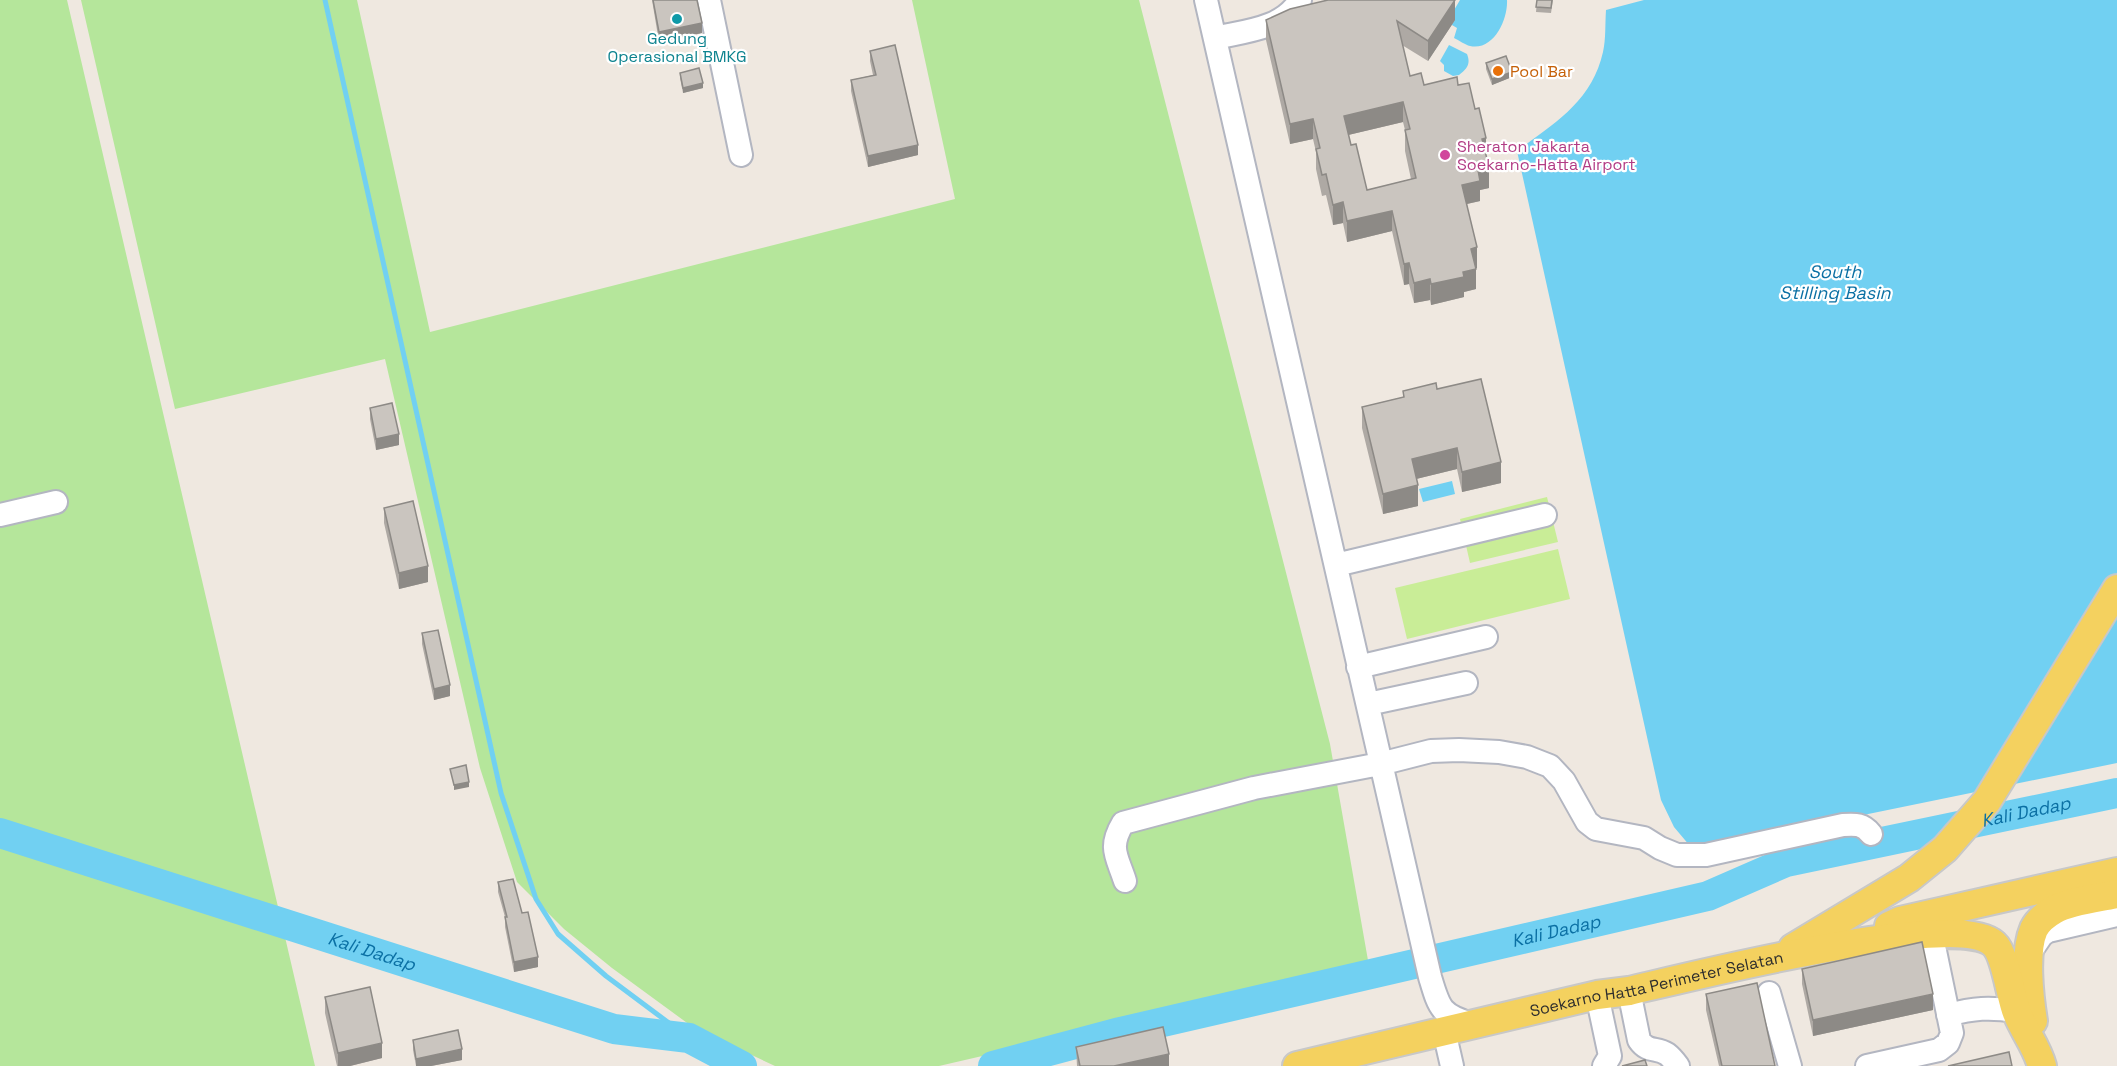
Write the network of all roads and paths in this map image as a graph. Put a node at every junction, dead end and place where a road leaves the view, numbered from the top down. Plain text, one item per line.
1 (709, 0) edge
2 (1206, 0) edge
3 (1300, 0) edge
4 (1215, 38) junction
5 (741, 155) dead end
6 (56, 502) dead end
7 (0, 515) edge
8 (1545, 515) dead end
9 (1336, 565) junction
10 (2117, 590) edge
11 (1486, 637) dead end
12 (1358, 667) junction
13 (1466, 683) dead end
14 (1368, 704) junction
15 (1380, 764) junction
16 (1870, 834) dead end
17 (2117, 872) edge
18 (1125, 881) dead end
19 (2117, 894) edge
20 (2117, 915) edge
21 (1925, 935) junction
22 (1842, 945) junction
23 (2030, 954) junction
24 (1776, 958) junction
25 (1629, 991) junction
26 (1769, 993) dead end
27 (1598, 995) junction
28 (2016, 1011) junction
29 (1948, 1014) junction
30 (1472, 1024) junction
31 (1431, 1034) junction
32 (1365, 1058) edge
33 (2041, 1062) edge
34 (1298, 1066) edge
35 (1452, 1066) edge
36 (1604, 1066) edge
37 (1678, 1066) edge
38 (1790, 1066) edge
39 (1867, 1066) edge

1 - 5 street
2 - 4 street
3 - 4 street
4 - 9 street
6 - 7 street
8 - 9 street
9 - 12 street
10 - 24 main road
11 - 12 street
12 - 14 street
13 - 14 street
14 - 15 street
15 - 16 street
15 - 18 street
15 - 30 street
17 - 22 main road, Soekarno Hatta Perimeter Selatan
19 - 23 main road
20 - 23 street
21 - 22 main road, Soekarno Hatta Perimeter Selatan
21 - 28 main road, Soekarno Hatta Perimeter Selatan
21 - 29 street
22 - 24 main road, Soekarno Hatta Perimeter Selatan
23 - 33 main road
24 - 25 main road, Soekarno Hatta Perimeter Selatan
25 - 27 main road, Soekarno Hatta Perimeter Selatan
25 - 37 street
26 - 38 street
27 - 30 main road, Soekarno Hatta Perimeter Selatan
27 - 36 street
28 - 29 street
28 - 33 main road, Soekarno Hatta Perimeter Selatan
29 - 39 street
30 - 31 main road, Soekarno Hatta Perimeter Selatan
31 - 32 main road
31 - 35 street
32 - 34 main road

